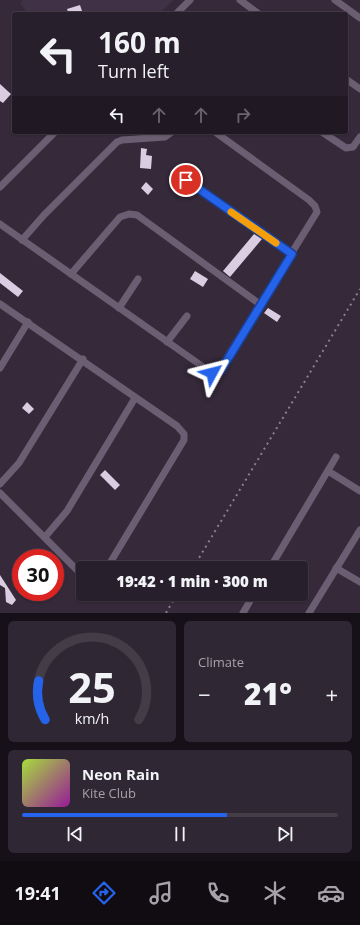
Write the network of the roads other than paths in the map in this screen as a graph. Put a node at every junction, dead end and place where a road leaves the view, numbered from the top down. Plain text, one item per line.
1 (190, 0) edge
2 (240, 0) edge
3 (335, 0) edge
4 (178, 12) edge
5 (256, 12) edge
6 (360, 18) edge
7 (348, 80) edge
8 (360, 89) edge
9 (53, 134) edge
10 (169, 134) edge
11 (218, 134) edge
12 (325, 134) edge
13 (360, 137) edge
14 (186, 180) dead end
15 (0, 185) edge
16 (0, 224) edge
17 (22, 240) junction
18 (292, 254) junction
19 (70, 274) junction
20 (138, 279) dead end
21 (0, 304) edge
22 (261, 304) junction
23 (119, 308) junction
24 (187, 316) dead end
25 (28, 322) junction
26 (167, 342) junction
27 (82, 359) junction
28 (0, 368) edge
29 (135, 398) junction
30 (336, 456) dead end
31 (328, 471) junction
32 (0, 484) edge
33 (360, 491) edge
34 (0, 493) edge
35 (360, 530) edge
36 (45, 537) junction
37 (111, 561) edge
38 (274, 561) edge
39 (336, 568) junction
40 (76, 569) edge
41 (360, 582) edge
42 (250, 601) edge
43 (243, 613) edge
44 (309, 613) edge

1 - 4 street
2 - 5 street
3 - 6 street
7 - 8 street
9 - 15 street
10 - 17 street
11 - 18 street
12 - 13 street
14 - 18 street
16 - 17 street
17 - 19 street
18 - 22 street
19 - 22 street
19 - 23 street
20 - 23 street
21 - 25 street
22 - 26 street
23 - 26 street
24 - 26 street
25 - 27 street
25 - 28 street
27 - 29 street
27 - 32 street
29 - 36 street
29 - 37 street
30 - 31 street
31 - 33 street
31 - 38 street
34 - 36 street
35 - 39 street
36 - 40 street
39 - 41 street
39 - 44 street
42 - 43 street

